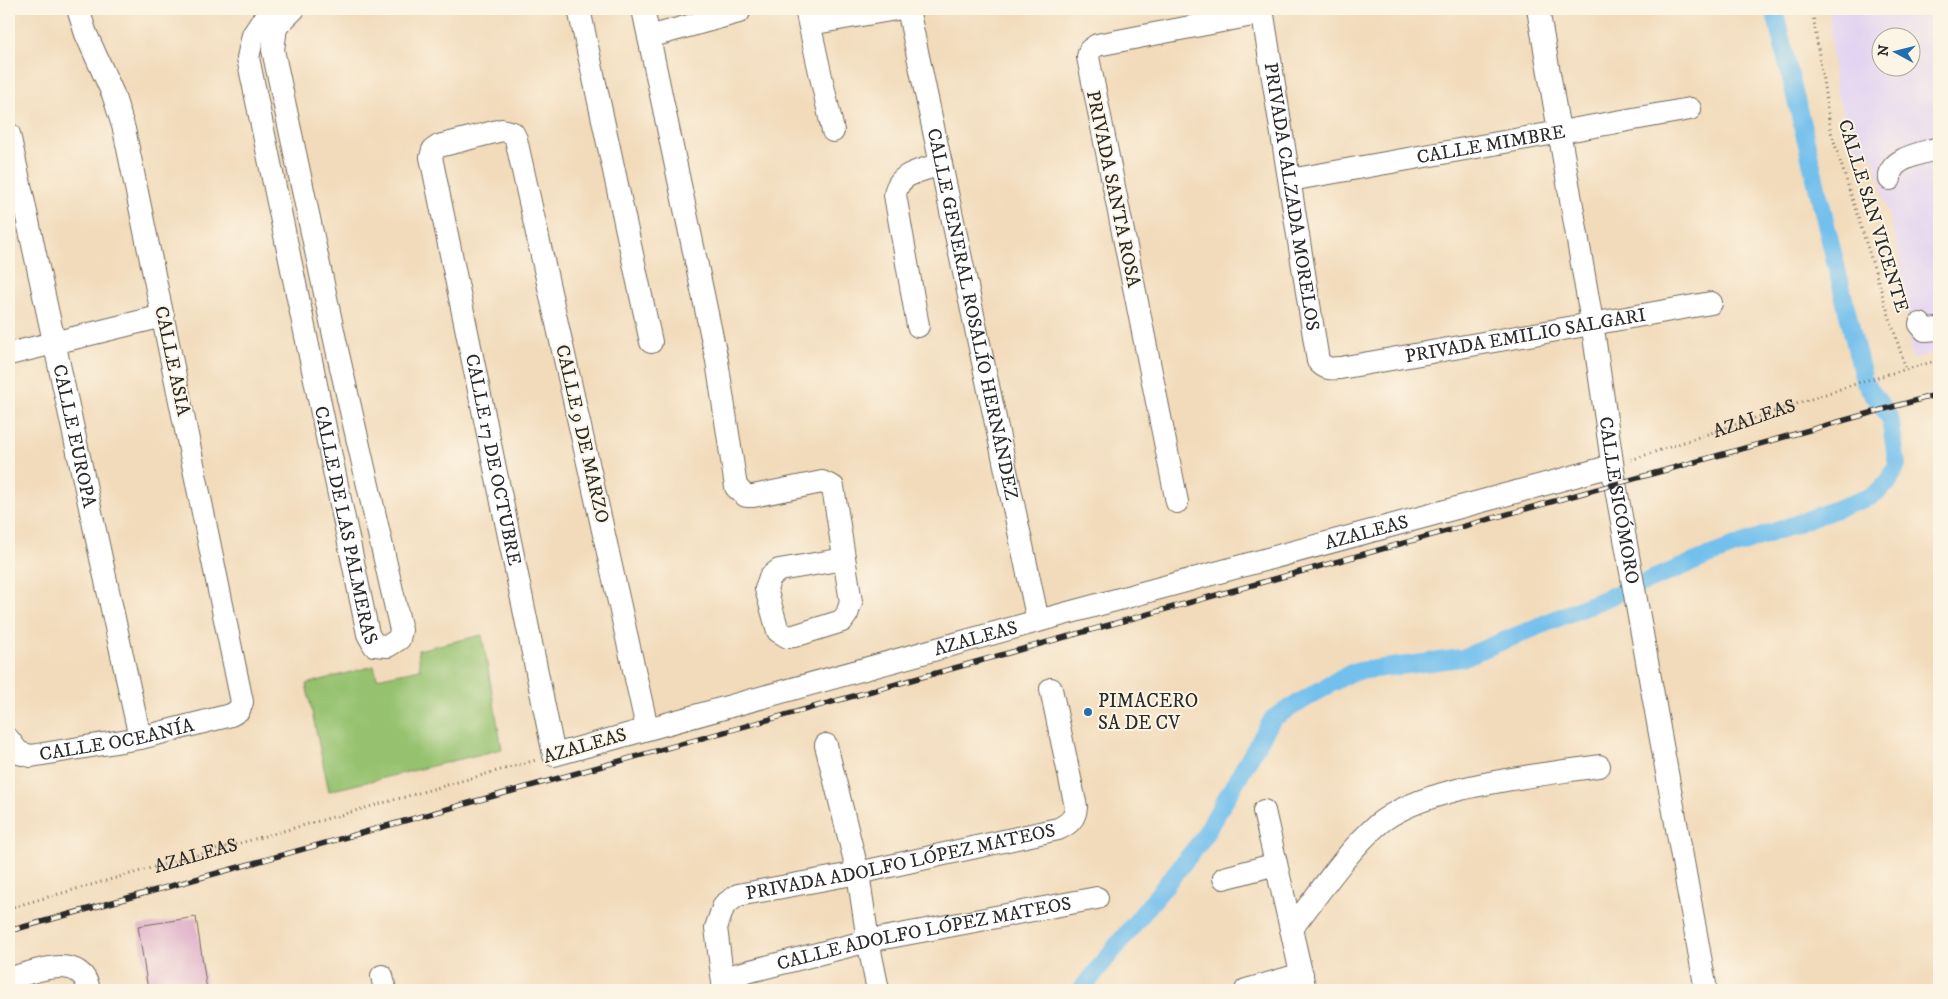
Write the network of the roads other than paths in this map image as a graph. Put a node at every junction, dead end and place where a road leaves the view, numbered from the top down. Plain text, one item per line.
1 (78, 9) edge
2 (294, 9) edge
3 (579, 9) edge
4 (643, 9) edge
5 (896, 9) edge
6 (908, 9) edge
7 (1538, 9) edge
8 (1262, 11) edge
9 (740, 12) dead end
10 (808, 16) edge
11 (268, 20) edge
12 (648, 37) junction
13 (1690, 109) dead end
14 (833, 131) dead end
15 (1560, 132) junction
16 (9, 134) edge
17 (1935, 149) edge
18 (941, 164) junction
19 (433, 166) joint
20 (1290, 180) junction
21 (1890, 180) dead end
22 (1711, 303) dead end
23 (163, 316) junction
24 (1592, 322) junction
25 (918, 326) dead end
26 (651, 342) dead end
27 (53, 344) junction
28 (9, 354) edge
29 (338, 354) junction
30 (311, 361) junction
31 (1340, 368) joint
32 (1612, 466) junction
33 (1177, 502) dead end
34 (844, 558) dead end
35 (1038, 621) junction
36 (1051, 689) dead end
37 (231, 715) joint
38 (647, 728) junction
39 (140, 738) junction
40 (9, 740) edge
41 (826, 745) dead end
42 (554, 755) joint
43 (1599, 766) dead end
44 (1264, 811) dead end
45 (1276, 864) junction
46 (858, 873) junction
47 (1224, 878) dead end
48 (1097, 898) dead end
49 (1291, 929) junction
50 (868, 941) junction
51 (9, 979) edge
52 (1304, 982) edge
53 (724, 984) edge
54 (89, 990) edge
55 (878, 990) edge
56 (1246, 990) edge
57 (1706, 990) edge

1 - 23 street, CALLE ASIA
2 - 11 street, CALLE DE LAS PALMERAS
3 - 26 street
4 - 12 street
5 - 10 street
6 - 18 street, CALLE GENERAL ROSALÍO HERNÁNDEZ
7 - 15 street, CALLE SICÓMORO
8 - 20 street, PRIVADA CALZADA MORELOS
8 - 33 street, PRIVADA SANTA ROSA
9 - 12 street
10 - 14 street
11 - 29 street, CALLE DE LAS PALMERAS
11 - 30 street, CALLE DE LAS PALMERAS
12 - 34 street
13 - 15 street, CALLE MIMBRE
15 - 20 street, CALLE MIMBRE
15 - 24 street, CALLE SICÓMORO
16 - 27 street, CALLE EUROPA
17 - 21 street
18 - 25 street
18 - 35 street, CALLE GENERAL ROSALÍO HERNÁNDEZ
19 - 38 street, CALLE 9 DE MARZO
19 - 42 street, CALLE 17 DE OCTUBRE
20 - 31 street, PRIVADA CALZADA MORELOS
22 - 24 street, PRIVADA EMILIO SALGARI
23 - 27 street
23 - 37 street, CALLE ASIA
24 - 31 street, PRIVADA EMILIO SALGARI
24 - 32 street, CALLE SICÓMORO
27 - 28 street
27 - 39 street, CALLE EUROPA
29 - 30 street
29 - 30 street, CALLE DE LAS PALMERAS
32 - 35 street, AZALEAS
32 - 57 street, CALLE SICÓMORO
35 - 38 street, AZALEAS
36 - 46 street, PRIVADA ADOLFO LÓPEZ MATEOS
37 - 39 street, CALLE OCEANÍA
38 - 42 street, AZALEAS
39 - 40 street, CALLE OCEANÍA
41 - 46 street
43 - 49 street
44 - 45 street
45 - 47 street
45 - 49 street
46 - 50 street
46 - 53 street, PRIVADA ADOLFO LÓPEZ MATEOS
48 - 50 street, CALLE ADOLFO LÓPEZ MATEOS
49 - 52 street
50 - 53 street, CALLE ADOLFO LÓPEZ MATEOS
50 - 55 street
51 - 54 street
52 - 56 street

